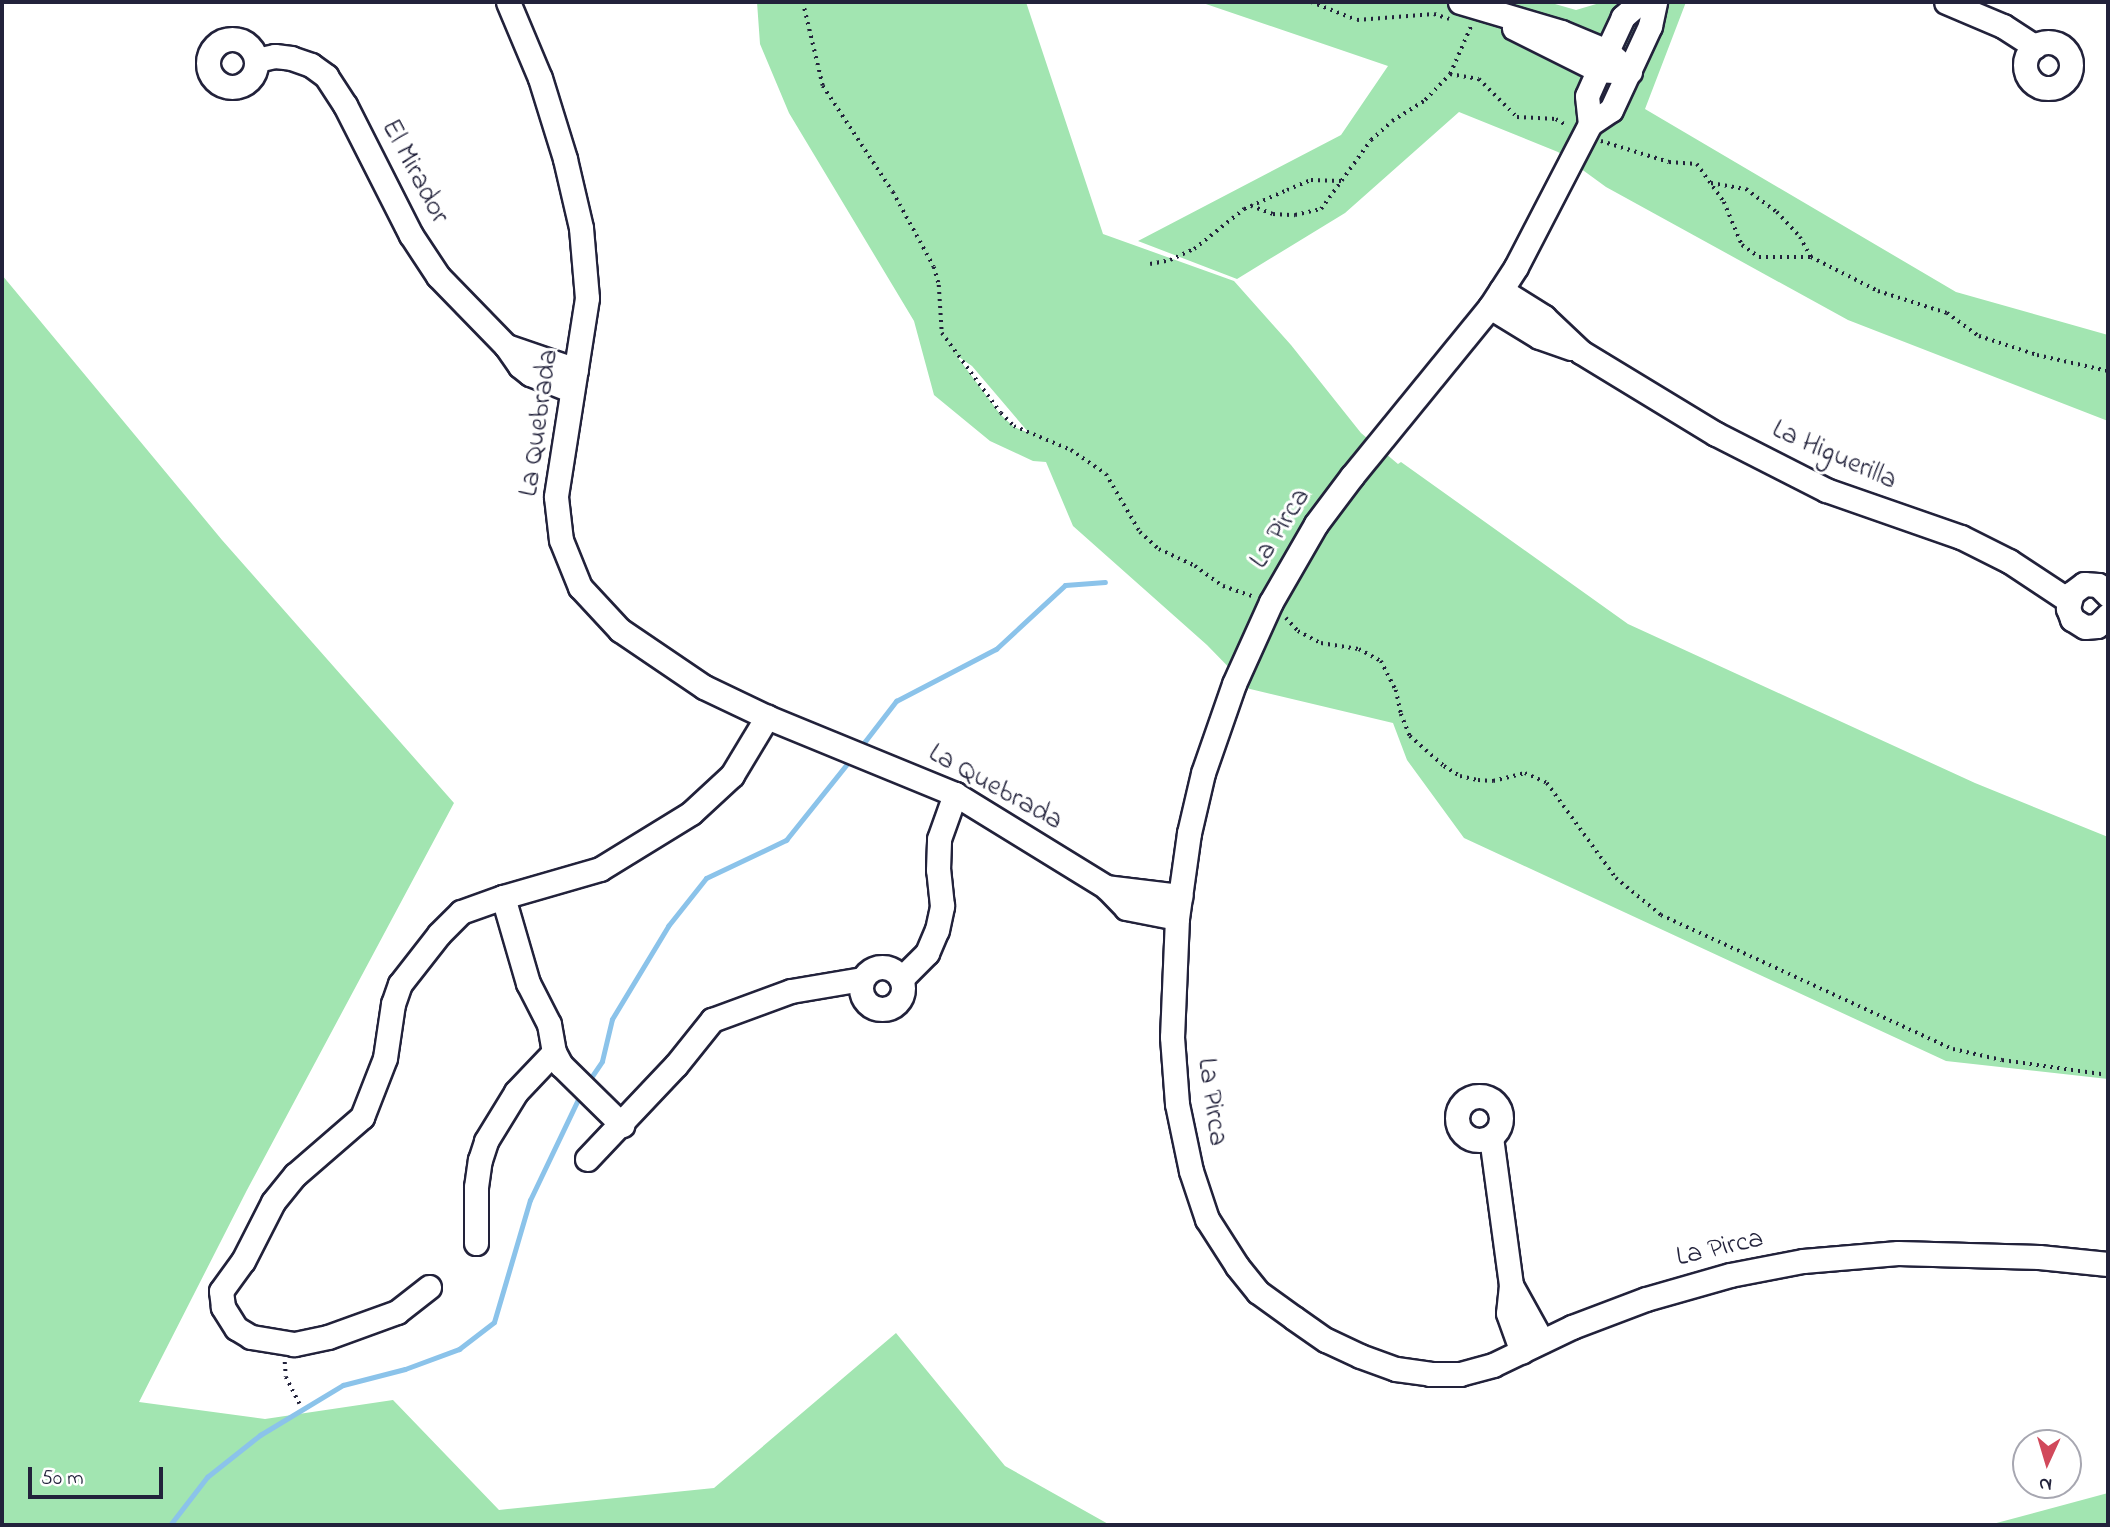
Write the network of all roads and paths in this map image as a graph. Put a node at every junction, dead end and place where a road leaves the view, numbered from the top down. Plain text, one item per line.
1 (508, 2) edge
2 (803, 2) edge
3 (1311, 2) edge
4 (1640, 2) edge
5 (1655, 2) edge
6 (1946, 2) edge
7 (1470, 13) edge
8 (2035, 47) dead end
9 (257, 60) dead end
10 (1603, 60) junction
11 (1630, 72) junction
12 (1450, 74) junction
13 (1587, 130) junction
14 (1341, 181) junction
15 (1711, 183) junction
16 (1251, 205) junction
17 (1811, 257) junction
18 (1150, 264) dead end
19 (1496, 299) junction
20 (2108, 371) edge
21 (573, 380) junction
22 (2108, 594) edge
23 (2068, 600) junction
24 (1271, 602) junction
25 (2108, 615) edge
26 (767, 717) junction
27 (955, 794) junction
28 (503, 897) junction
29 (1178, 907) junction
30 (862, 979) junction
31 (901, 979) junction
32 (554, 1052) junction
33 (2108, 1074) edge
34 (622, 1125) junction
35 (1491, 1138) dead end
36 (587, 1159) dead end
37 (476, 1243) dead end
38 (2108, 1264) edge
39 (1511, 1285) junction
40 (429, 1287) dead end
41 (1542, 1341) junction
42 (284, 1342) junction
43 (1521, 1352) junction
44 (300, 1404) dead end

1 - 21 street, La Quebrada
2 - 24 path
3 - 7 path
4 - 10 street, La Pirca
5 - 11 street, La Pirca
6 - 8 street
7 - 10 street
7 - 12 path
9 - 21 street, El Mirador
10 - 11 street
10 - 13 street, La Pirca
11 - 13 street, La Pirca
12 - 13 path
12 - 14 path
13 - 15 path
13 - 19 street, La Pirca
14 - 16 path
14 - 16 path
15 - 17 path
15 - 17 path
16 - 18 path
17 - 20 path
19 - 23 street, La Higuerilla
19 - 24 street, La Pirca
21 - 26 street, La Quebrada
22 - 23 street
23 - 25 street, La Higuerilla
24 - 29 street, La Pirca
24 - 33 path
26 - 27 street, La Quebrada
26 - 28 street
27 - 29 street, La Quebrada
27 - 31 street
28 - 32 street
28 - 42 street
29 - 43 street, La Pirca
30 - 31 street
30 - 31 street
30 - 34 street
32 - 34 street
32 - 37 street
34 - 36 street
35 - 39 street
38 - 41 street, La Pirca
39 - 41 street
39 - 43 street
40 - 42 street
41 - 43 street, La Pirca
42 - 44 path

